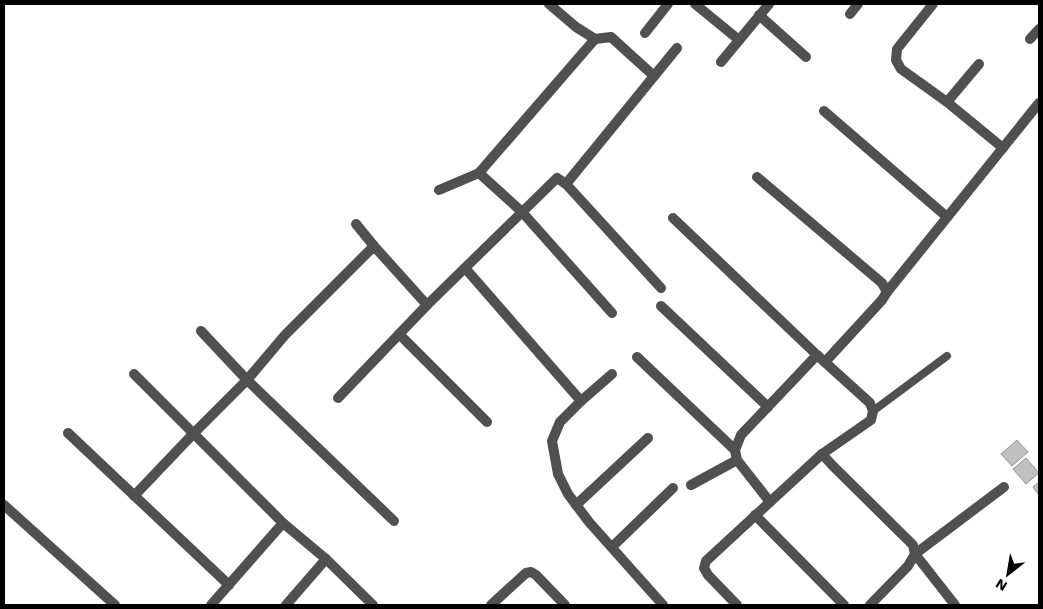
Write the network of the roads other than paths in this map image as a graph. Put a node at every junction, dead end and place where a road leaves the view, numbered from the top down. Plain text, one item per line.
1 (549, 4) edge
2 (668, 4) edge
3 (695, 4) edge
4 (769, 4) edge
5 (858, 4) edge
6 (934, 4) edge
7 (850, 14) dead end
8 (759, 15) junction
9 (1039, 29) edge
10 (645, 33) dead end
11 (595, 39) junction
12 (1030, 39) dead end
13 (739, 40) junction
14 (677, 48) dead end
15 (806, 56) dead end
16 (721, 62) dead end
17 (979, 64) dead end
18 (654, 76) junction
19 (947, 102) junction
20 (1039, 103) edge
21 (824, 111) dead end
22 (1003, 148) junction
23 (479, 173) junction
24 (758, 177) dead end
25 (566, 184) junction
26 (439, 190) dead end
27 (522, 212) junction
28 (947, 217) junction
29 (673, 218) dead end
30 (356, 224) dead end
31 (374, 246) junction
32 (465, 268) junction
33 (661, 288) dead end
34 (887, 292) junction
35 (427, 305) junction
36 (661, 306) dead end
37 (612, 313) dead end
38 (201, 331) dead end
39 (398, 334) junction
40 (948, 356) dead end
41 (637, 357) dead end
42 (821, 359) junction
43 (134, 374) dead end
44 (612, 374) dead end
45 (247, 380) junction
46 (338, 398) dead end
47 (581, 401) junction
48 (768, 408) junction
49 (873, 411) junction
50 (487, 422) dead end
51 (68, 433) dead end
52 (194, 433) junction
53 (648, 438) dead end
54 (822, 454) junction
55 (736, 455) junction
56 (691, 485) dead end
57 (1004, 487) dead end
58 (673, 488) dead end
59 (134, 496) junction
60 (770, 502) junction
61 (4, 505) edge
62 (576, 505) junction
63 (755, 515) junction
64 (394, 521) dead end
65 (283, 523) junction
66 (612, 547) junction
67 (915, 554) junction
68 (326, 559) junction
69 (229, 585) junction
70 (874, 604) edge
71 (115, 605) edge
72 (211, 605) edge
73 (286, 605) edge
74 (374, 605) edge
75 (491, 605) edge
76 (565, 605) edge
77 (663, 605) edge
78 (737, 605) edge
79 (844, 605) edge
80 (956, 605) edge

1 - 11 street
2 - 10 street
3 - 13 street
4 - 8 street
5 - 7 street
6 - 19 street
8 - 13 street
8 - 15 street
9 - 12 street
11 - 18 street
11 - 23 street
13 - 16 street
14 - 18 street
17 - 19 street
18 - 25 street
19 - 22 street
20 - 22 street
21 - 28 street
22 - 28 street
23 - 26 street
23 - 27 street
24 - 34 street
25 - 27 street
25 - 33 street
27 - 32 street
27 - 37 street
28 - 34 street
29 - 42 street
30 - 31 street
31 - 35 street
31 - 45 street
32 - 35 street
32 - 47 street
34 - 42 street
35 - 39 street
36 - 48 street
38 - 45 street
39 - 46 street
39 - 50 street
40 - 49 lane
41 - 55 street
42 - 48 street
42 - 49 street
43 - 52 street
44 - 47 street
45 - 52 street
45 - 64 street
47 - 62 street
48 - 55 street
49 - 54 street
51 - 59 street
52 - 59 street
52 - 65 street
53 - 62 street
54 - 60 street
54 - 67 street
55 - 56 street
55 - 60 street
57 - 67 street
58 - 66 street
59 - 69 street
60 - 63 street
61 - 71 street
62 - 66 street
63 - 78 street
63 - 79 street
65 - 68 street
65 - 69 street
66 - 77 street
67 - 70 street
67 - 80 street
68 - 73 street
68 - 74 street
69 - 72 street
75 - 76 street

